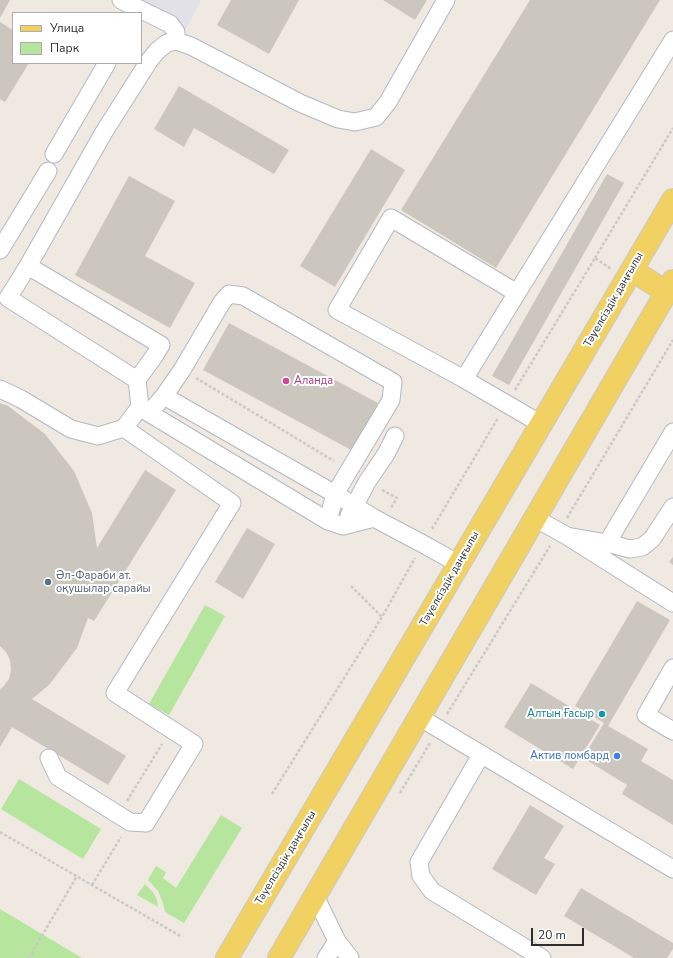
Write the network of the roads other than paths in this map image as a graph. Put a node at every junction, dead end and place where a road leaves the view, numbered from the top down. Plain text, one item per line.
1 (121, 0) edge
2 (446, 0) edge
3 (673, 40) edge
4 (176, 42) junction
5 (145, 58) edge
6 (106, 64) edge
7 (142, 64) edge
8 (54, 154) dead end
9 (48, 171) dead end
10 (673, 200) edge
11 (0, 250) edge
12 (28, 266) junction
13 (629, 274) junction
14 (670, 287) edge
15 (517, 293) junction
16 (4, 296) edge
17 (464, 379) junction
18 (137, 380) junction
19 (0, 390) edge
20 (164, 396) junction
21 (145, 410) junction
22 (541, 424) junction
23 (124, 428) junction
24 (673, 432) edge
25 (395, 436) dead end
26 (335, 494) junction
27 (354, 506) junction
28 (673, 507) edge
29 (535, 518) junction
30 (378, 520) junction
31 (335, 523) junction
32 (562, 534) junction
33 (607, 543) junction
34 (458, 564) junction
35 (673, 603) edge
36 (673, 668) edge
37 (418, 717) junction
38 (673, 731) edge
39 (482, 755) junction
40 (49, 758) dead end
41 (673, 869) edge
42 (315, 896) junction
43 (337, 941) junction
44 (226, 958) edge
45 (279, 958) edge
46 (326, 958) edge
47 (350, 958) edge
48 (542, 958) edge

1 - 4 lane
2 - 4 lane
3 - 15 lane
4 - 5 lane
6 - 8 lane
7 - 12 lane
9 - 11 lane
10 - 13 main road, Тәуелсіздік даңғылы
12 - 16 lane
12 - 18 lane
13 - 14 main road
13 - 22 main road, Тәуелсіздік даңғылы
14 - 29 main road
15 - 17 lane
15 - 17 lane
16 - 18 lane
17 - 22 lane
18 - 21 lane
19 - 23 lane
20 - 21 lane
20 - 26 lane
20 - 26 lane
21 - 23 lane
21 - 31 lane
22 - 34 main road, Тәуелсіздік даңғылы
23 - 40 lane
24 - 33 lane
25 - 27 lane
26 - 27 lane
26 - 31 lane
27 - 30 lane
27 - 31 lane
28 - 33 lane
29 - 32 lane
29 - 37 main road
30 - 31 lane
30 - 34 lane
32 - 33 lane
32 - 35 lane
34 - 44 main road, Тәуелсіздік даңғылы
36 - 38 lane
37 - 39 lane
37 - 42 main road
39 - 41 lane
39 - 48 lane
42 - 43 lane
42 - 45 main road
43 - 46 lane
43 - 47 lane

